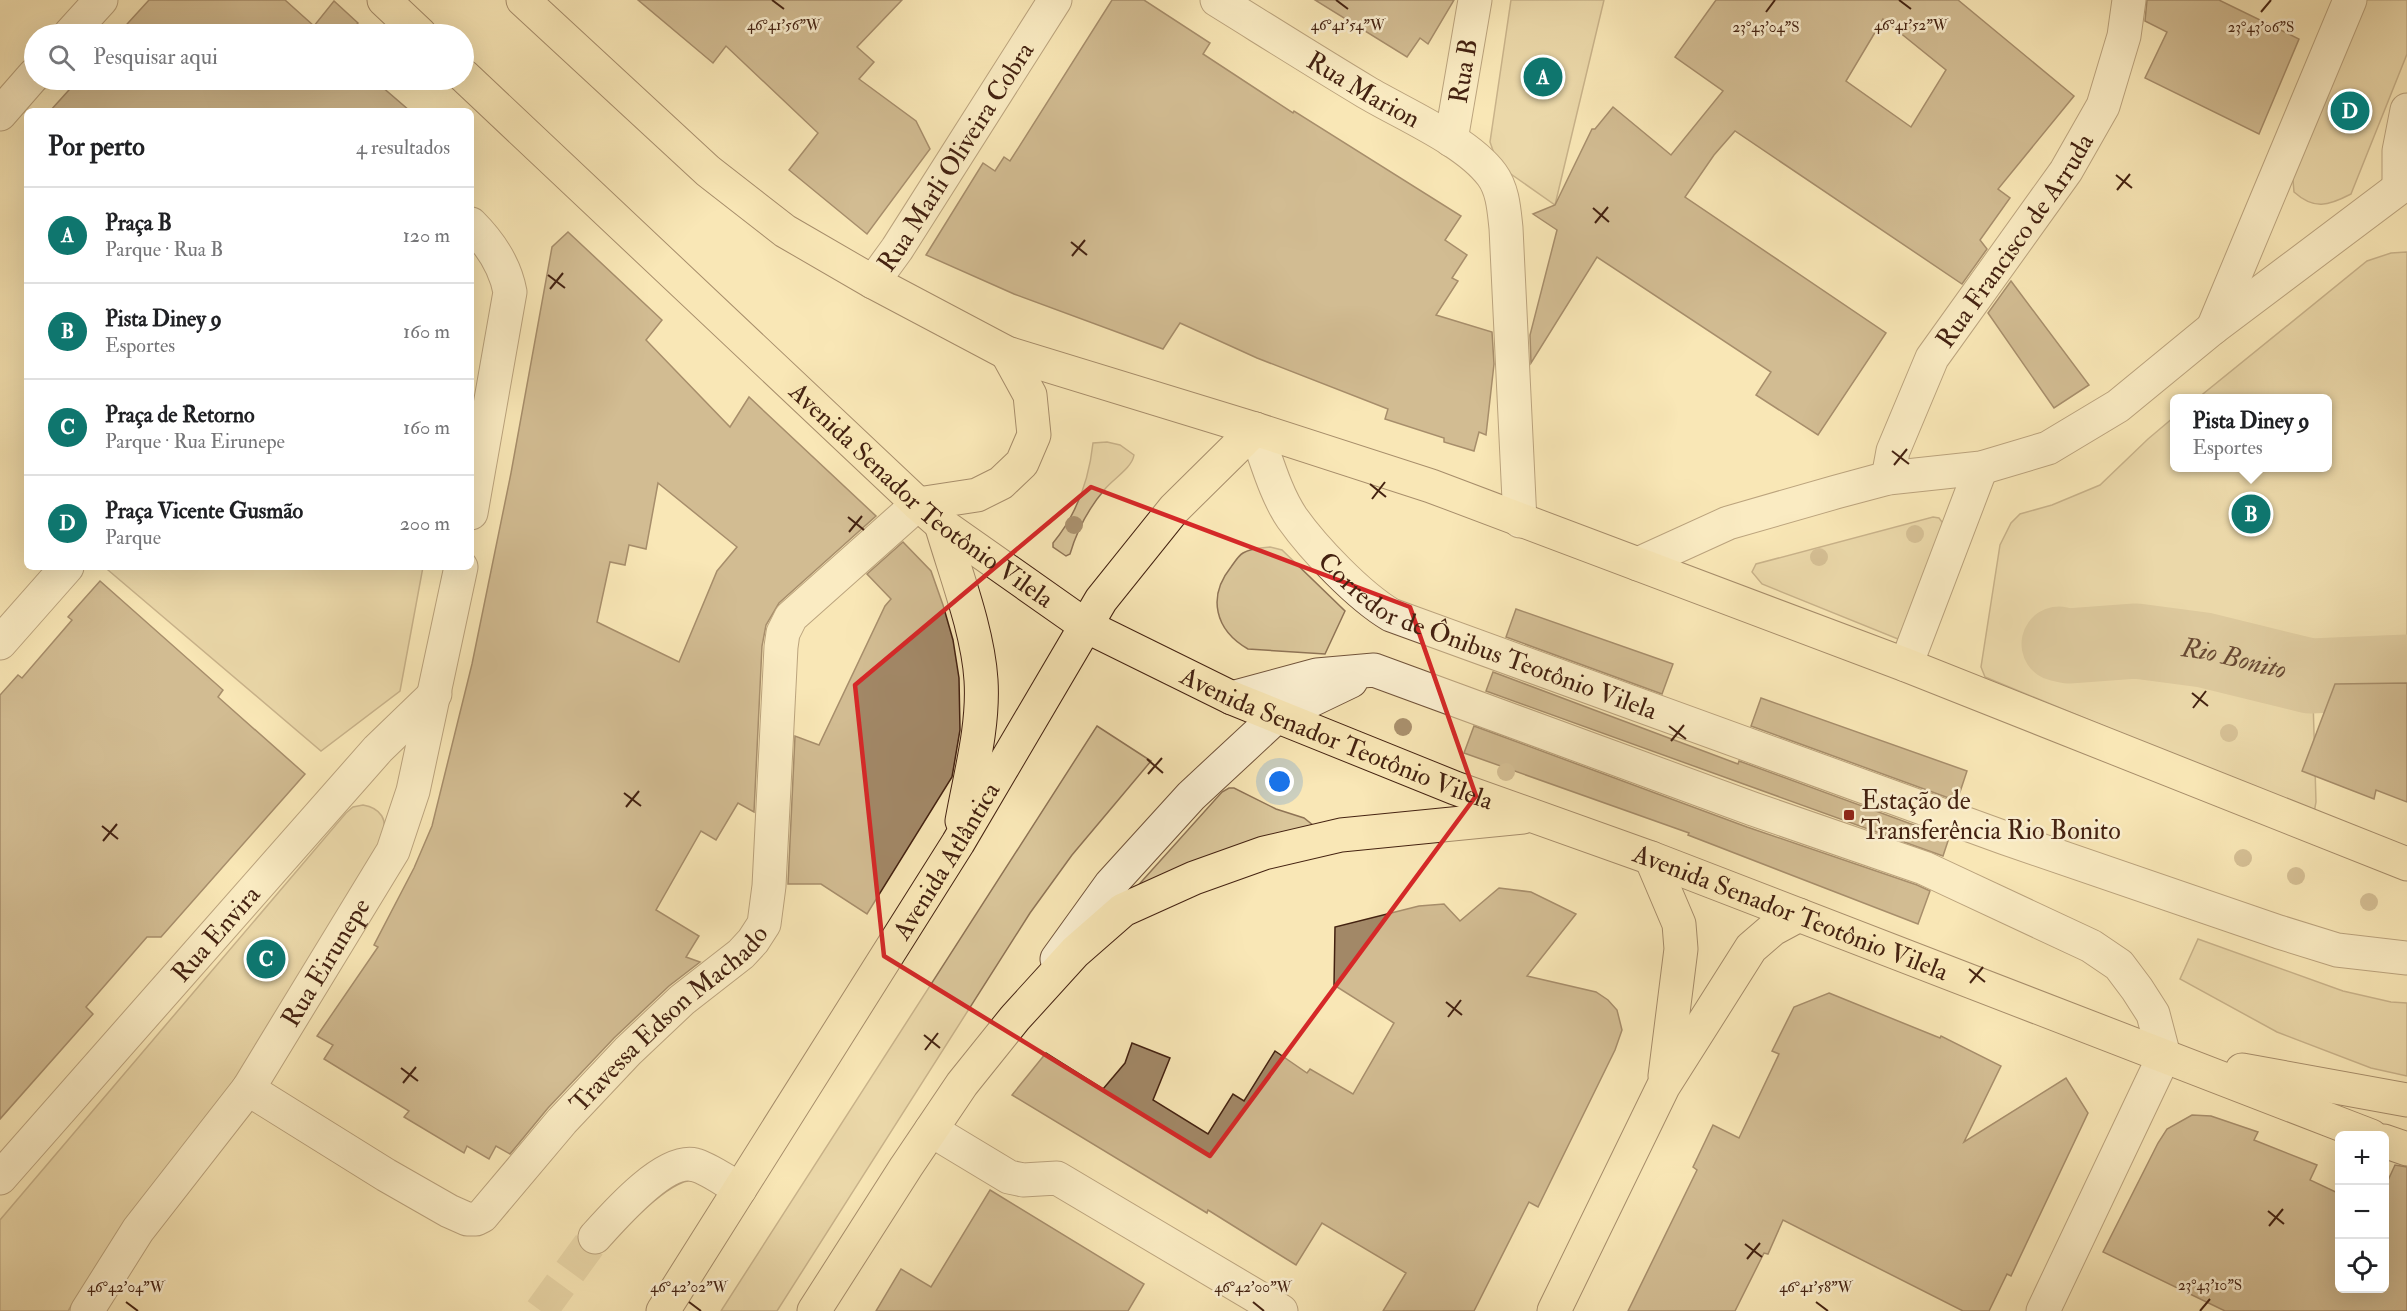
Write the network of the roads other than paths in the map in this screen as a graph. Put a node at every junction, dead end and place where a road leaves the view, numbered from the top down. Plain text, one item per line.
1 (101, 0) edge
2 (384, 0) edge
3 (523, 0) edge
4 (1054, 0) edge
5 (1217, 0) edge
6 (1475, 0) edge
7 (2129, 0) edge
8 (2350, 0) edge
9 (79, 24) edge
10 (409, 24) edge
11 (24, 86) edge
12 (472, 94) edge
13 (2407, 110) edge
14 (0, 114) edge
15 (1450, 140) junction
16 (2404, 189) edge
17 (474, 227) edge
18 (873, 282) junction
19 (2213, 328) junction
20 (1007, 353) junction
21 (1255, 429) junction
22 (1982, 468) junction
23 (1888, 478) junction
24 (474, 496) edge
25 (929, 514) junction
26 (1520, 521) junction
27 (1638, 564) junction
28 (64, 570) edge
29 (460, 570) edge
30 (1086, 626) junction
31 (0, 643) edge
32 (1906, 664) junction
33 (1374, 670) junction
34 (435, 694) junction
35 (1232, 698) junction
36 (1276, 717) junction
37 (1530, 816) junction
38 (958, 843) junction
39 (1651, 858) junction
40 (2407, 864) edge
41 (1799, 915) junction
42 (2407, 958) edge
43 (1015, 1018) junction
44 (2164, 1056) junction
45 (1663, 1087) junction
46 (248, 1089) junction
47 (2407, 1100) edge
48 (931, 1130) junction
49 (2358, 1131) edge
50 (2389, 1142) edge
51 (2407, 1149) edge
52 (0, 1178) edge
53 (740, 1189) junction
54 (595, 1237) tunnel mouth
55 (87, 1311) edge
56 (663, 1311) edge
57 (814, 1311) edge
58 (1281, 1311) edge
59 (1554, 1311) edge
60 (2043, 1311) edge

1 - 9 street
2 - 10 main road
3 - 18 main road
4 - 18 street, Rua Marli Oliveira Cobra
5 - 15 street, Rua Marion
6 - 15 street, Rua B
7 - 23 street, Rua Francisco de Arruda
8 - 19 street
11 - 14 street
12 - 25 main road, Avenida Senador Teotônio Vilela
13 - 16 street
15 - 26 street, Rua Marion
16 - 19 street
17 - 24 street
18 - 20 main road
19 - 22 street
20 - 21 main road
20 - 25 main road
21 - 26 main road
21 - 30 main road, Avenida Atlântica
21 - 42 street, Corredor de Ônibus Teotônio Vilela
22 - 23 street
22 - 32 street
23 - 27 street
25 - 30 main road, Avenida Senador Teotônio Vilela
25 - 38 main road
25 - 46 street, Travessa Edson Machado
26 - 27 main road
27 - 32 main road
28 - 31 street
29 - 34 street, Rua Eirunepe
30 - 35 main road, Avenida Senador Teotônio Vilela
30 - 38 main road, Avenida Atlântica
32 - 40 main road
33 - 35 street
33 - 36 street
33 - 44 street
34 - 46 street, Rua Eirunepe
34 - 52 street, Rua Envira
35 - 36 main road, Avenida Senador Teotônio Vilela
36 - 37 main road, Avenida Senador Teotônio Vilela
36 - 43 street
37 - 39 main road, Avenida Senador Teotônio Vilela
37 - 43 main road
38 - 53 main road, Avenida Atlântica
39 - 41 main road, Avenida Senador Teotônio Vilela
39 - 45 main road
41 - 44 main road, Avenida Senador Teotônio Vilela
41 - 45 main road
43 - 48 main road
44 - 47 main road
44 - 49 main road, Avenida Senador Teotônio Vilela
44 - 60 street
45 - 59 main road
46 - 55 street, Rua Eirunepe
48 - 57 main road
48 - 58 street
50 - 51 main road
53 - 54 street
53 - 56 main road, Avenida Atlântica

